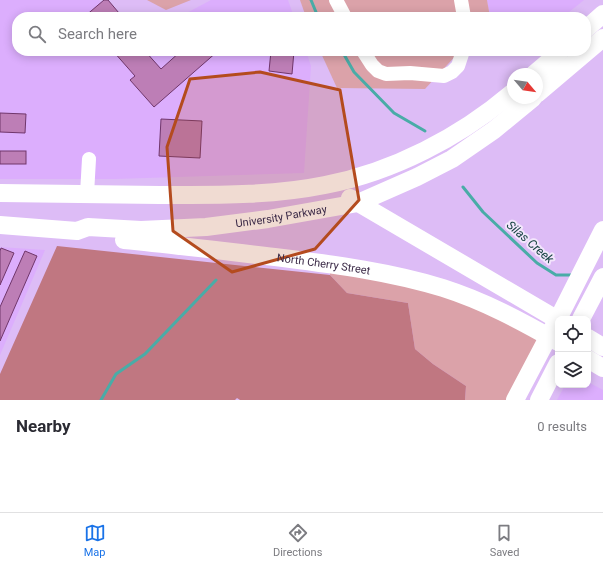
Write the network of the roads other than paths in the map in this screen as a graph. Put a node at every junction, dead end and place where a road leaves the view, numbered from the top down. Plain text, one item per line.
1 (336, 0) edge
2 (461, 0) edge
3 (342, 12) edge
4 (463, 12) edge
5 (603, 14) edge
6 (591, 25) edge
7 (603, 38) edge
8 (591, 48) edge
9 (366, 56) edge
10 (461, 56) edge
11 (554, 56) edge
12 (582, 56) edge
13 (541, 68) edge
14 (543, 89) edge
15 (507, 97) edge
16 (526, 104) edge
17 (89, 159) dead end
18 (327, 185) junction
19 (0, 193) edge
20 (87, 194) junction
21 (358, 203) junction
22 (0, 225) edge
23 (603, 230) edge
24 (77, 231) junction
25 (603, 276) edge
26 (560, 316) edge
27 (583, 316) edge
28 (555, 318) edge
29 (553, 339) edge
30 (591, 340) edge
31 (603, 347) edge
32 (591, 361) edge
33 (603, 368) edge
34 (555, 369) edge
35 (515, 400) edge
36 (539, 400) edge

1 - 3 lane
2 - 4 lane
5 - 6 main road
7 - 8 main road
9 - 10 lane
11 - 13 main road
12 - 14 main road
15 - 18 main road
16 - 21 main road, University Parkway
17 - 20 lane
18 - 20 main road
18 - 21 main road
19 - 20 main road
21 - 24 main road, University Parkway
21 - 28 main road
22 - 24 main road, University Parkway
23 - 26 main road
24 - 29 main road, North Cherry Street
25 - 27 main road
29 - 35 main road
30 - 31 main road
32 - 33 main road
34 - 36 main road

